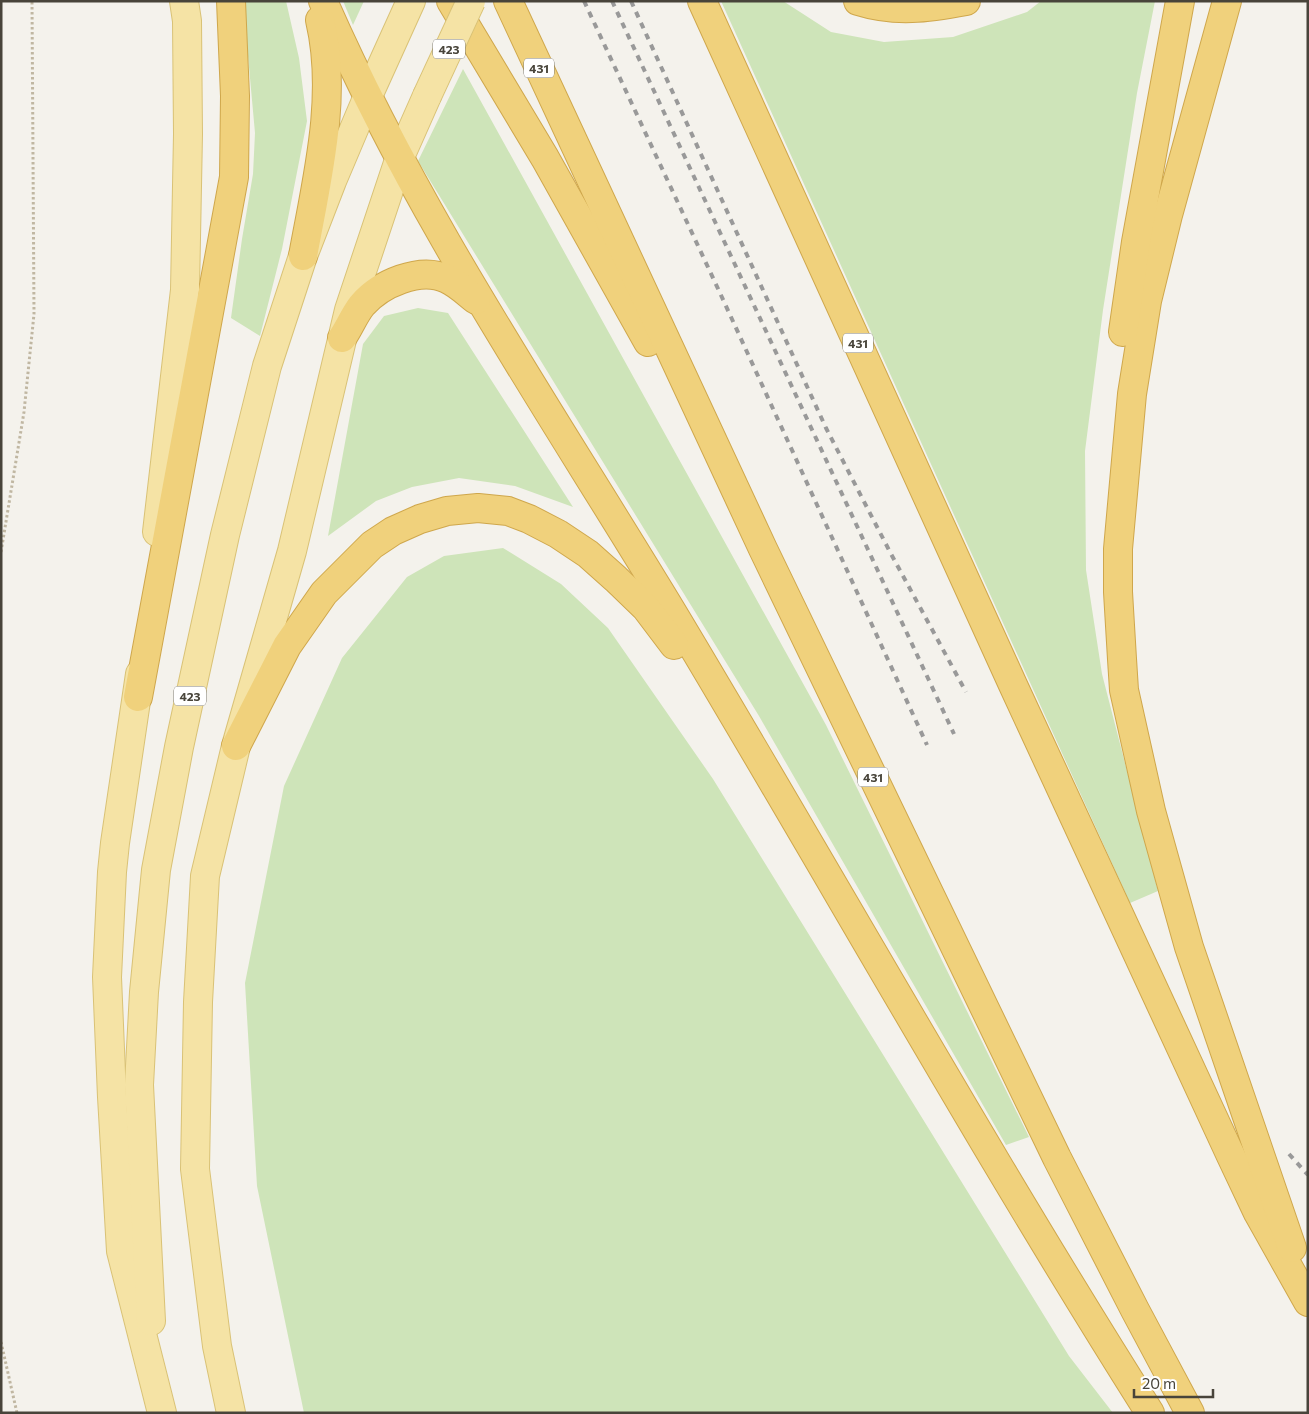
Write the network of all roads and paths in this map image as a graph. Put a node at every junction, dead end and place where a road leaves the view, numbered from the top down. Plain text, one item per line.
1 (30, 1) edge
2 (184, 1) edge
3 (231, 1) edge
4 (315, 1) edge
5 (323, 1) edge
6 (411, 1) edge
7 (451, 1) edge
8 (470, 1) edge
9 (508, 1) edge
10 (702, 1) edge
11 (858, 1) edge
12 (966, 1) edge
13 (1180, 1) edge
14 (1227, 1) edge
15 (368, 96) junction
16 (400, 157) junction
17 (303, 256) junction
18 (483, 306) junction
19 (342, 338) junction
20 (763, 549) junction
21 (1, 552) edge
22 (1122, 659) junction
23 (138, 697) junction
24 (236, 746) junction
25 (750, 746) junction
26 (1308, 1294) edge
27 (1308, 1302) edge
28 (1, 1342) edge
29 (154, 1377) junction
30 (17, 1413) edge
31 (162, 1413) edge
32 (231, 1413) edge
33 (1150, 1413) edge
34 (1190, 1413) edge

1 - 21 path
2 - 23 main road
3 - 23 highway
4 - 17 highway
5 - 15 highway
6 - 15 main road, 423
7 - 20 highway
8 - 16 main road, 423, bridge
9 - 20 highway, 431
10 - 27 highway, 431
11 - 12 highway
13 - 22 highway
14 - 22 highway
15 - 16 highway
15 - 17 main road, 423
16 - 18 highway
16 - 19 main road, 423
17 - 29 main road, 423
18 - 19 highway
18 - 25 highway
19 - 24 main road, 423
20 - 34 highway, 431
22 - 26 highway
23 - 29 main road
24 - 25 highway
24 - 32 main road, 423
25 - 33 highway
28 - 30 path
29 - 31 main road, 423

